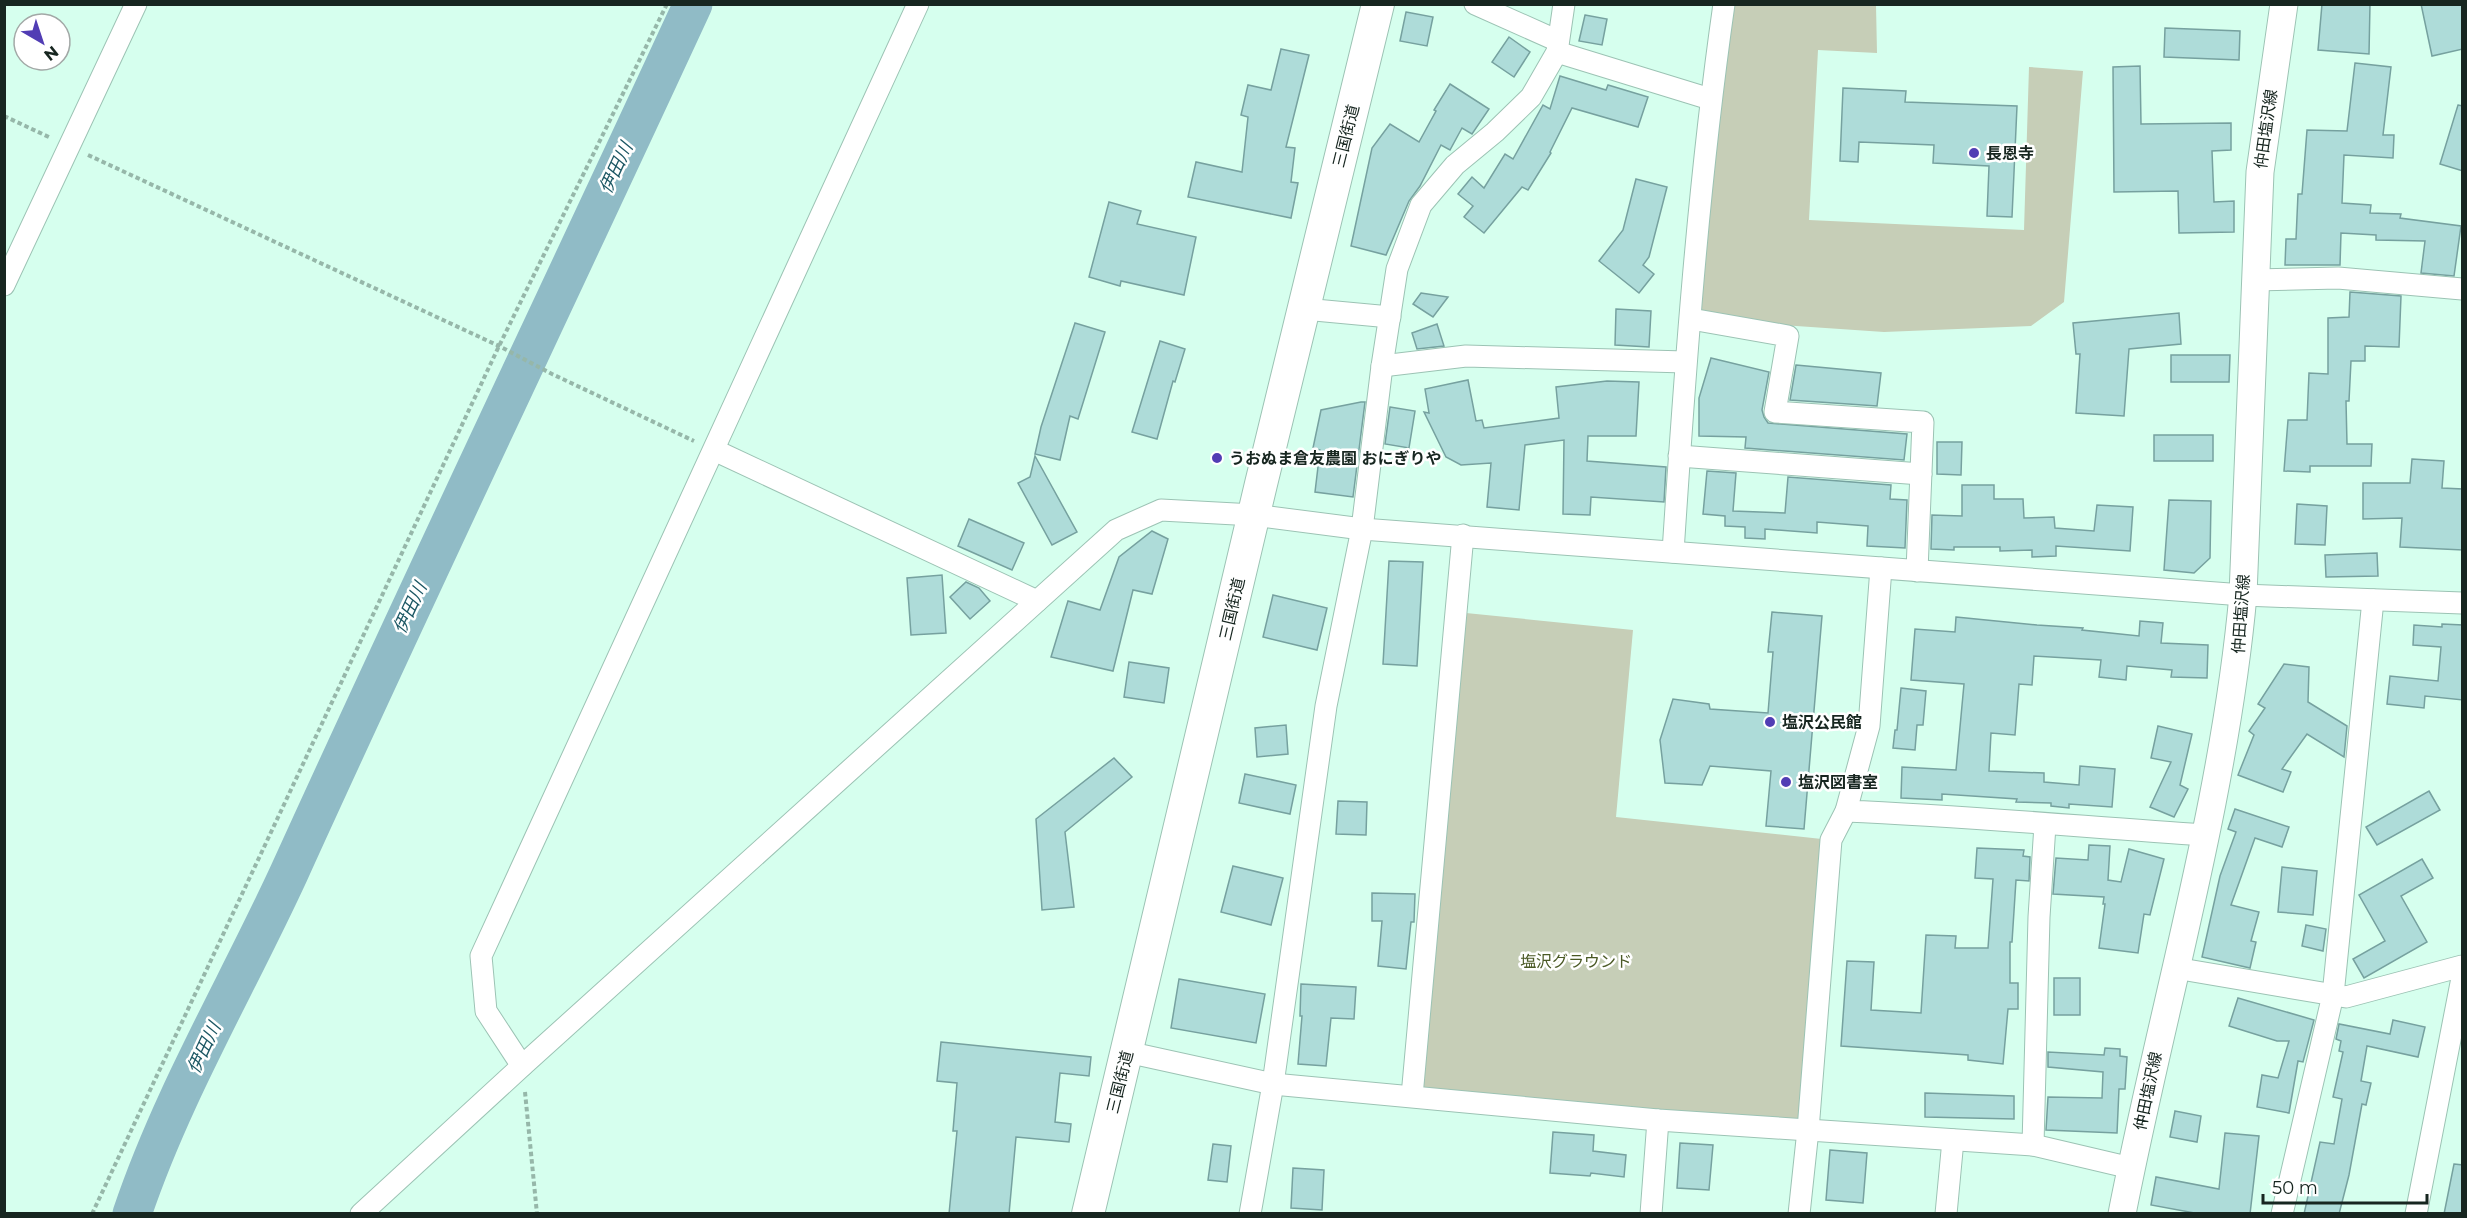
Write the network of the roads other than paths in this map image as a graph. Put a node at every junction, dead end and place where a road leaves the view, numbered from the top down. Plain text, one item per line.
1 (136, 4) edge
2 (918, 4) edge
3 (1378, 4) edge
4 (1475, 4) edge
5 (1564, 4) edge
6 (1724, 4) edge
7 (2284, 4) edge
8 (1558, 46) junction
9 (1710, 99) junction
10 (2254, 280) junction
11 (4, 285) edge
12 (2463, 289) edge
13 (1304, 309) junction
14 (1390, 317) junction
15 (1691, 319) junction
16 (1685, 362) junction
17 (1382, 366) junction
18 (714, 450) junction
19 (1679, 456) junction
20 (1921, 474) junction
21 (1254, 515) junction
22 (1362, 529) junction
23 (1463, 535) junction
24 (1673, 552) junction
25 (1881, 568) junction
26 (1917, 571) junction
27 (2243, 595) junction
28 (2373, 600) junction
29 (1037, 601) junction
30 (2463, 603) edge
31 (1846, 811) junction
32 (2045, 825) junction
33 (2205, 835) junction
34 (2463, 966) edge
35 (2175, 968) junction
36 (2463, 978) edge
37 (2332, 995) junction
38 (1127, 1052) junction
39 (522, 1066) junction
40 (1273, 1084) junction
41 (1412, 1096) junction
42 (1658, 1120) junction
43 (1808, 1130) junction
44 (1953, 1140) junction
45 (2033, 1145) junction
46 (2131, 1168) junction
47 (361, 1214) edge
48 (1088, 1214) edge
49 (1250, 1214) edge
50 (1651, 1214) edge
51 (1799, 1214) edge
52 (1946, 1214) edge
53 (2122, 1214) edge
54 (2282, 1214) edge
55 (2416, 1214) edge

1 - 11 street
2 - 18 street
3 - 13 highway, 三国街道
4 - 8 street
5 - 8 street
6 - 9 street
7 - 10 main road, 仲田塩沢線
8 - 9 street
8 - 14 street
9 - 15 street
10 - 12 street
10 - 27 main road, 仲田塩沢線
13 - 14 street
13 - 21 highway, 三国街道
14 - 17 street
15 - 16 street
15 - 20 street
16 - 17 street
16 - 19 street
17 - 22 street
18 - 29 street
18 - 39 street
19 - 20 street
19 - 24 street
20 - 26 street
21 - 22 street
21 - 29 street
21 - 38 highway, 三国街道
22 - 23 street
22 - 40 street
23 - 24 street
23 - 41 street
24 - 25 street
25 - 26 street
25 - 31 street
26 - 27 street
27 - 28 street
27 - 33 main road, 仲田塩沢線
28 - 30 street
28 - 37 street
29 - 39 street
31 - 32 street
31 - 43 street
32 - 33 street
32 - 45 street
33 - 35 main road, 仲田塩沢線
34 - 37 street
35 - 37 street
35 - 46 main road, 仲田塩沢線
36 - 55 street
37 - 54 street
38 - 40 street
38 - 48 highway, 三国街道
39 - 47 street
40 - 41 street
40 - 49 street
41 - 42 street
42 - 43 street
42 - 50 street
43 - 44 street
43 - 51 street
44 - 45 street
44 - 52 street
45 - 46 street
46 - 53 main road, 仲田塩沢線

